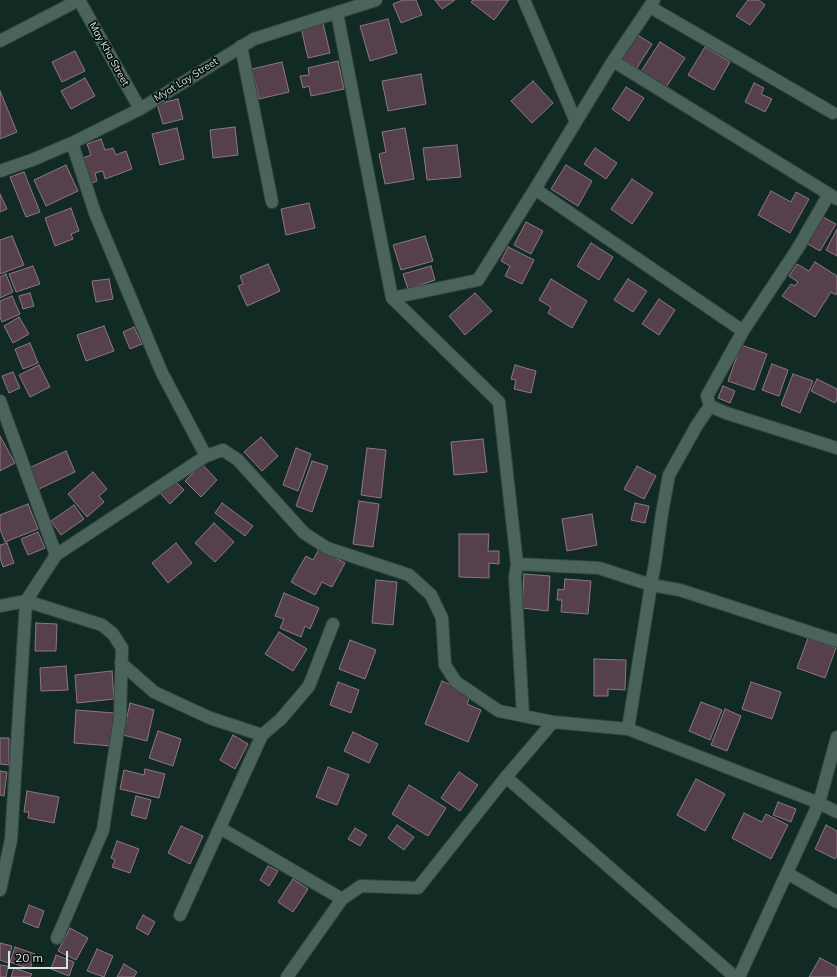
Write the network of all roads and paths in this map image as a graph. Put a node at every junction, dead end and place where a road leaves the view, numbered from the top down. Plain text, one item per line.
1 (79, 0) edge
2 (376, 0) edge
3 (524, 0) edge
4 (652, 3) edge
5 (338, 13) junction
6 (0, 41) edge
7 (241, 46) junction
8 (613, 61) junction
9 (140, 109) junction
10 (833, 113) dead end
11 (576, 122) junction
12 (72, 143) junction
13 (0, 171) edge
14 (536, 189) junction
15 (833, 196) edge
16 (272, 202) dead end
17 (392, 298) junction
18 (743, 331) junction
19 (0, 401) edge
20 (710, 406) junction
21 (837, 448) edge
22 (206, 456) junction
23 (56, 555) junction
24 (517, 564) junction
25 (650, 585) junction
26 (26, 601) junction
27 (0, 606) edge
28 (333, 624) dead end
29 (837, 641) edge
30 (121, 663) junction
31 (523, 716) junction
32 (554, 722) junction
33 (628, 728) junction
34 (262, 735) junction
35 (837, 737) edge
36 (506, 777) junction
37 (819, 803) junction
38 (837, 812) edge
39 (220, 828) junction
40 (787, 872) junction
41 (0, 890) edge
42 (342, 899) junction
43 (837, 902) edge
44 (180, 915) dead end
45 (57, 938) dead end
46 (287, 977) edge
47 (735, 977) edge
48 (739, 977) edge

1 - 6 street
1 - 9 street, May Kha Street
2 - 5 street, Myat Lay Street
3 - 11 street
4 - 8 street
4 - 10 street
5 - 7 street, Myat Lay Street
5 - 17 street
7 - 9 street, Myat Lay Street
7 - 16 street
8 - 11 street
8 - 15 street
9 - 12 street, Myat Lay Street
11 - 14 street
12 - 13 street, Myat Lay Street
12 - 22 street
14 - 17 street
14 - 18 street
15 - 18 street
17 - 24 street
18 - 20 street
19 - 23 street
20 - 21 street
20 - 25 street
22 - 23 street
22 - 31 street
23 - 26 street
24 - 25 street
24 - 31 street
25 - 29 street
25 - 33 street
26 - 27 street
26 - 30 street
26 - 41 street
28 - 34 street
30 - 34 street
30 - 45 street
31 - 32 street
32 - 33 street
32 - 36 street
33 - 37 street
34 - 39 street
35 - 37 street
36 - 42 street
36 - 47 street
37 - 38 street
37 - 40 street
39 - 42 street
39 - 44 street
40 - 43 street
40 - 48 street
42 - 46 street

